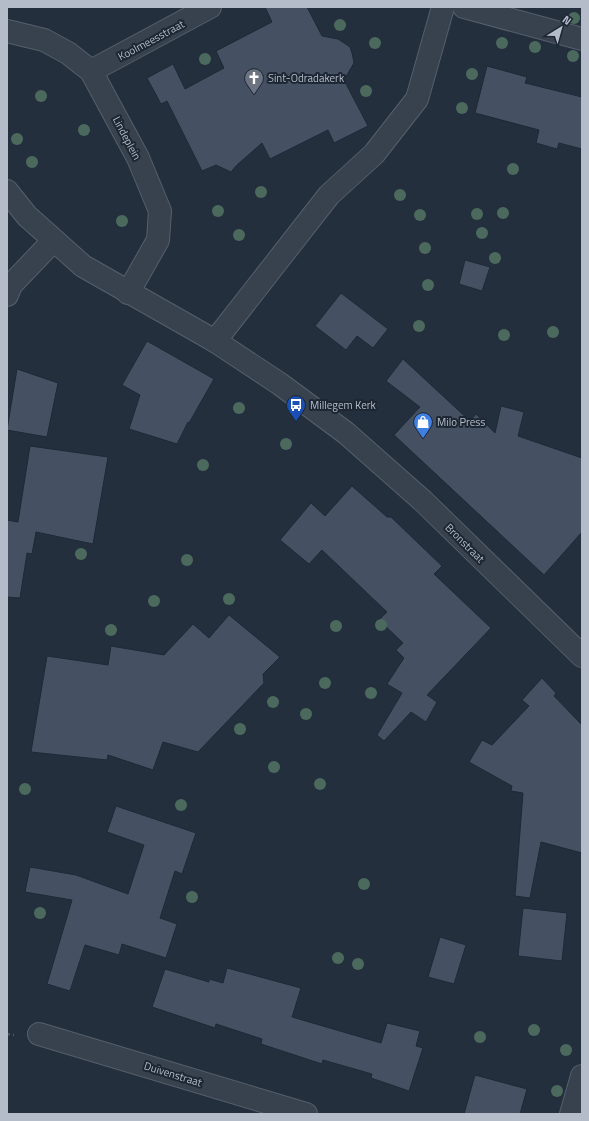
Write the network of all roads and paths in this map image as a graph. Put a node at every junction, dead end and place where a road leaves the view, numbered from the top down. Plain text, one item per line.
1 (443, 7) edge
2 (464, 7) edge
3 (203, 9) edge
4 (7, 31) edge
5 (582, 39) edge
6 (91, 71) junction
7 (7, 192) edge
8 (54, 241) junction
9 (128, 293) junction
10 (7, 295) edge
11 (215, 341) junction
12 (582, 656) edge
13 (39, 1034) dead end
14 (582, 1076) edge
15 (306, 1114) edge
16 (571, 1114) edge

1 - 11 street
2 - 5 street
3 - 6 street, Koolmeesstraat
4 - 6 street, Lindeplein
6 - 9 street, Lindeplein
7 - 8 street
8 - 9 street
8 - 10 street
9 - 11 street
11 - 12 street, Bronstraat
13 - 15 street, Duivenstraat
14 - 16 street

